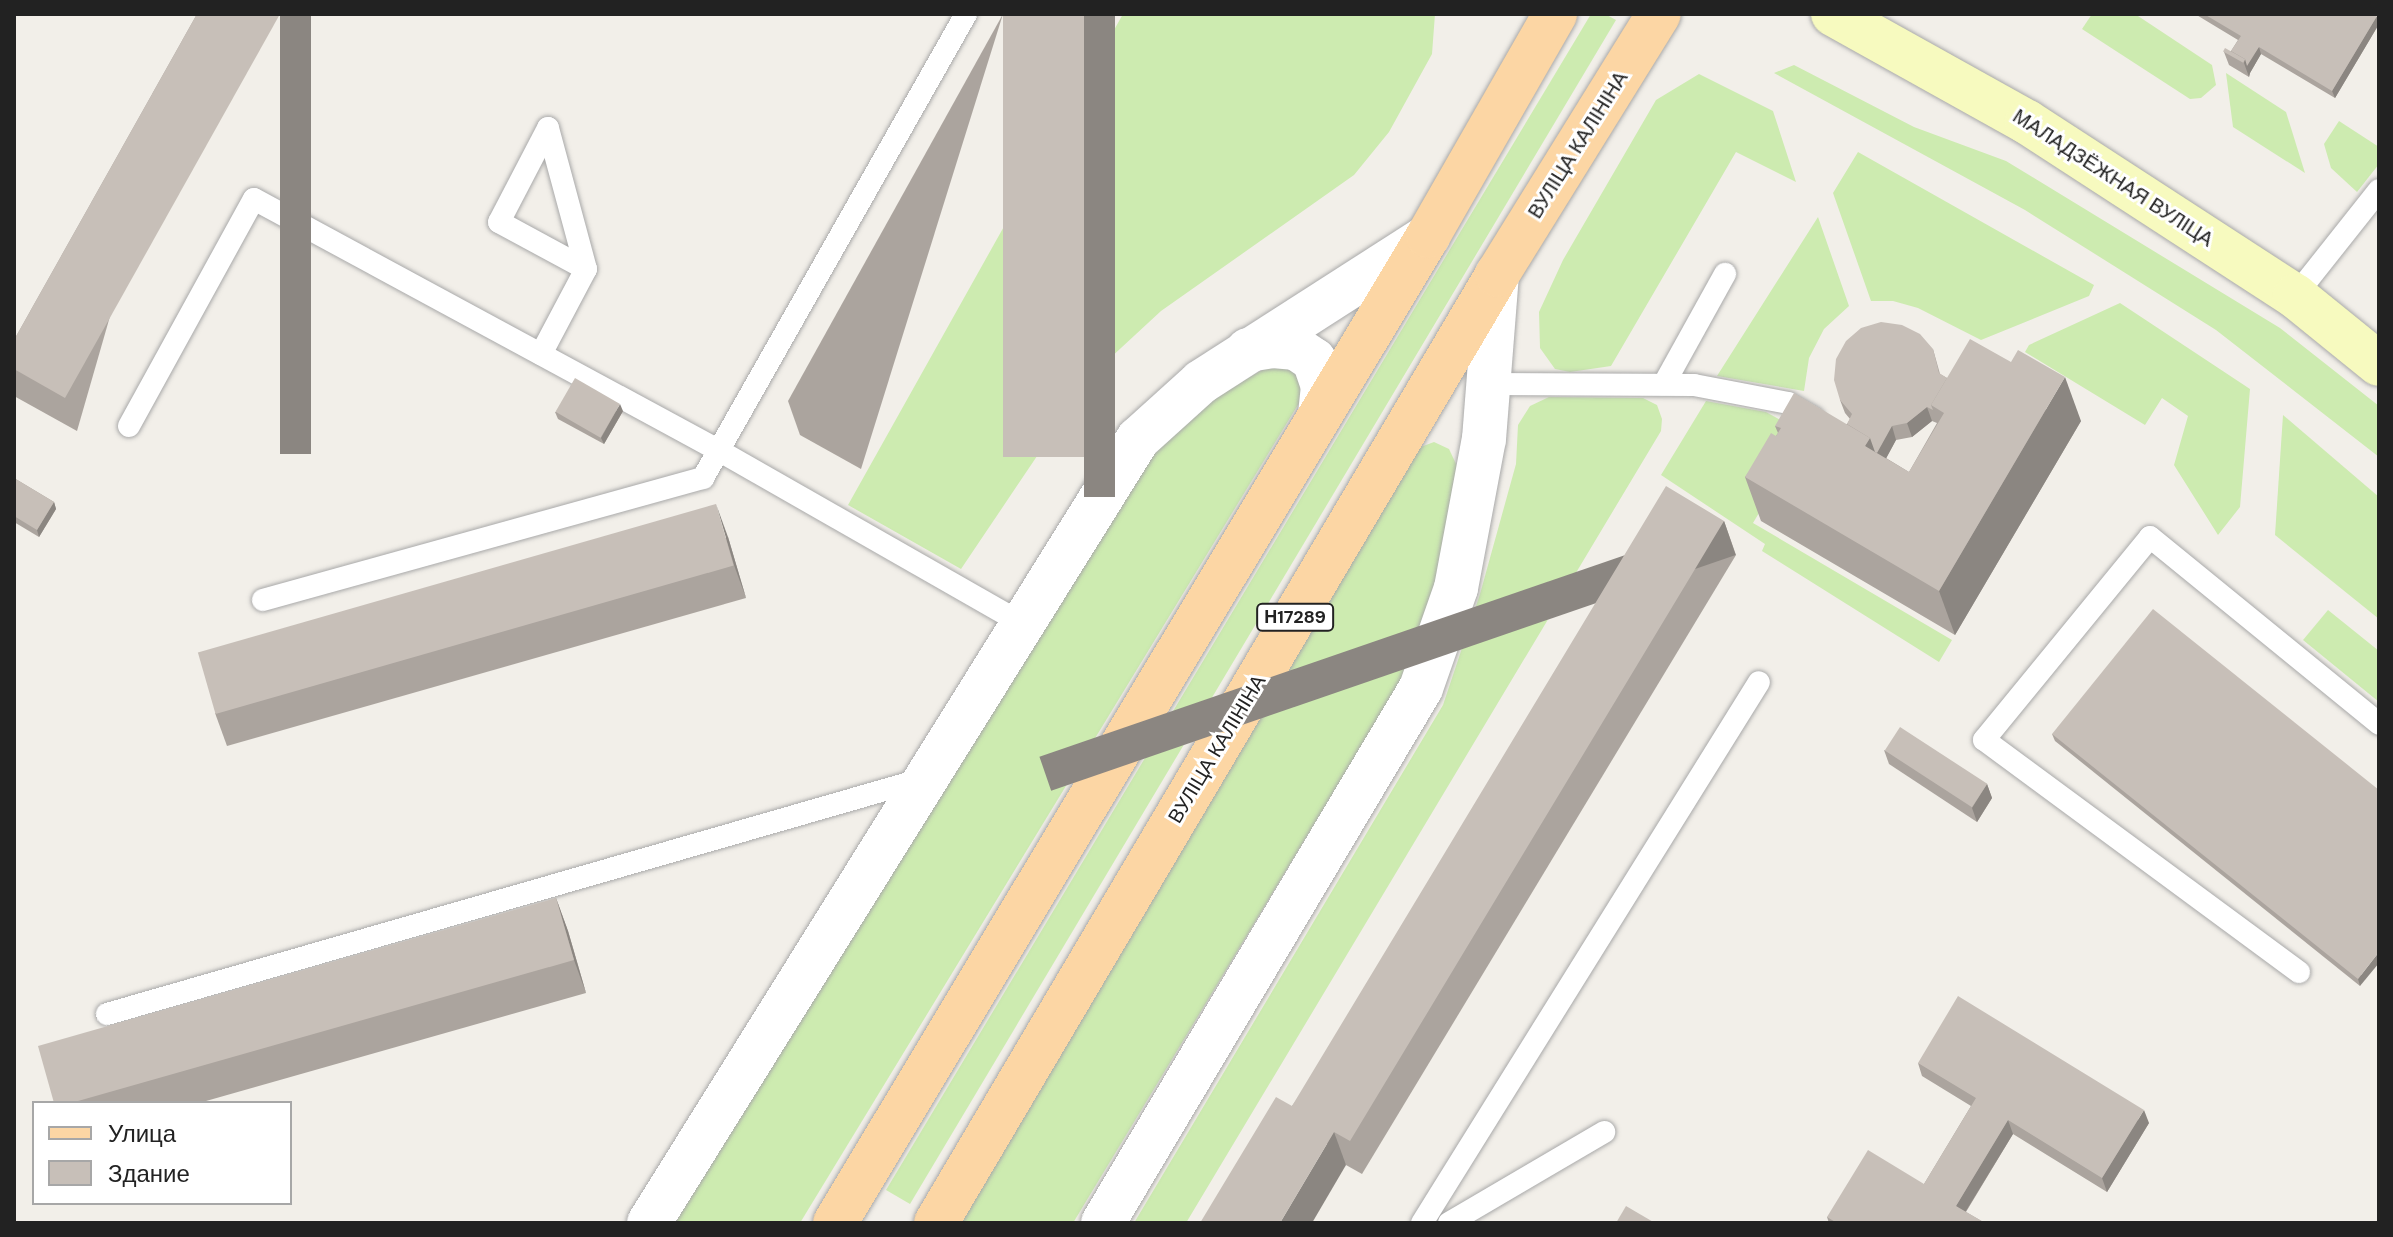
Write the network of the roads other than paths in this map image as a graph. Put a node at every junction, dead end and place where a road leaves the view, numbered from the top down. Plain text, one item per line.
1 (966, 14) edge
2 (1555, 14) edge
3 (1659, 14) edge
4 (1833, 14) edge
5 (2379, 190) edge
6 (1428, 236) junction
7 (586, 269) junction
8 (1725, 274) dead end
9 (1497, 275) junction
10 (2295, 296) junction
11 (1248, 350) junction
12 (541, 354) junction
13 (2379, 364) edge
14 (1489, 384) junction
15 (1664, 384) junction
16 (1320, 415) junction
17 (129, 426) dead end
18 (1828, 427) edge
19 (718, 450) junction
20 (263, 600) dead end
21 (1021, 623) junction
22 (1759, 682) dead end
23 (2379, 724) edge
24 (928, 777) junction
25 (2299, 972) dead end
26 (107, 1014) dead end
27 (1604, 1132) dead end
28 (839, 1222) edge
29 (649, 1223) edge
30 (936, 1223) edge
31 (1103, 1223) edge
32 (1422, 1223) edge
33 (1449, 1223) edge

1 - 19 lane
2 - 6 main road
3 - 9 main road, ВУЛІЦА КАЛІНІНА / Н17289
4 - 10 main road, МАЛАДЗЁЖНАЯ ВУЛІЦА
5 - 10 lane
6 - 11 street
6 - 16 main road
7 - 7 lane
7 - 12 lane
8 - 15 lane
9 - 14 street, ВУЛІЦА КАЛІНІНА
9 - 30 main road, ВУЛІЦА КАЛІНІНА / Н17289
10 - 13 main road, МАЛАДЗЁЖНАЯ ВУЛІЦА
11 - 16 street
11 - 21 street
12 - 17 lane
12 - 19 lane
14 - 15 lane
14 - 31 street, ВУЛІЦА КАЛІНІНА
15 - 18 lane
16 - 28 main road
19 - 20 lane
19 - 21 lane
21 - 24 street
22 - 32 lane
23 - 25 lane
24 - 26 lane
24 - 29 street
27 - 33 lane

